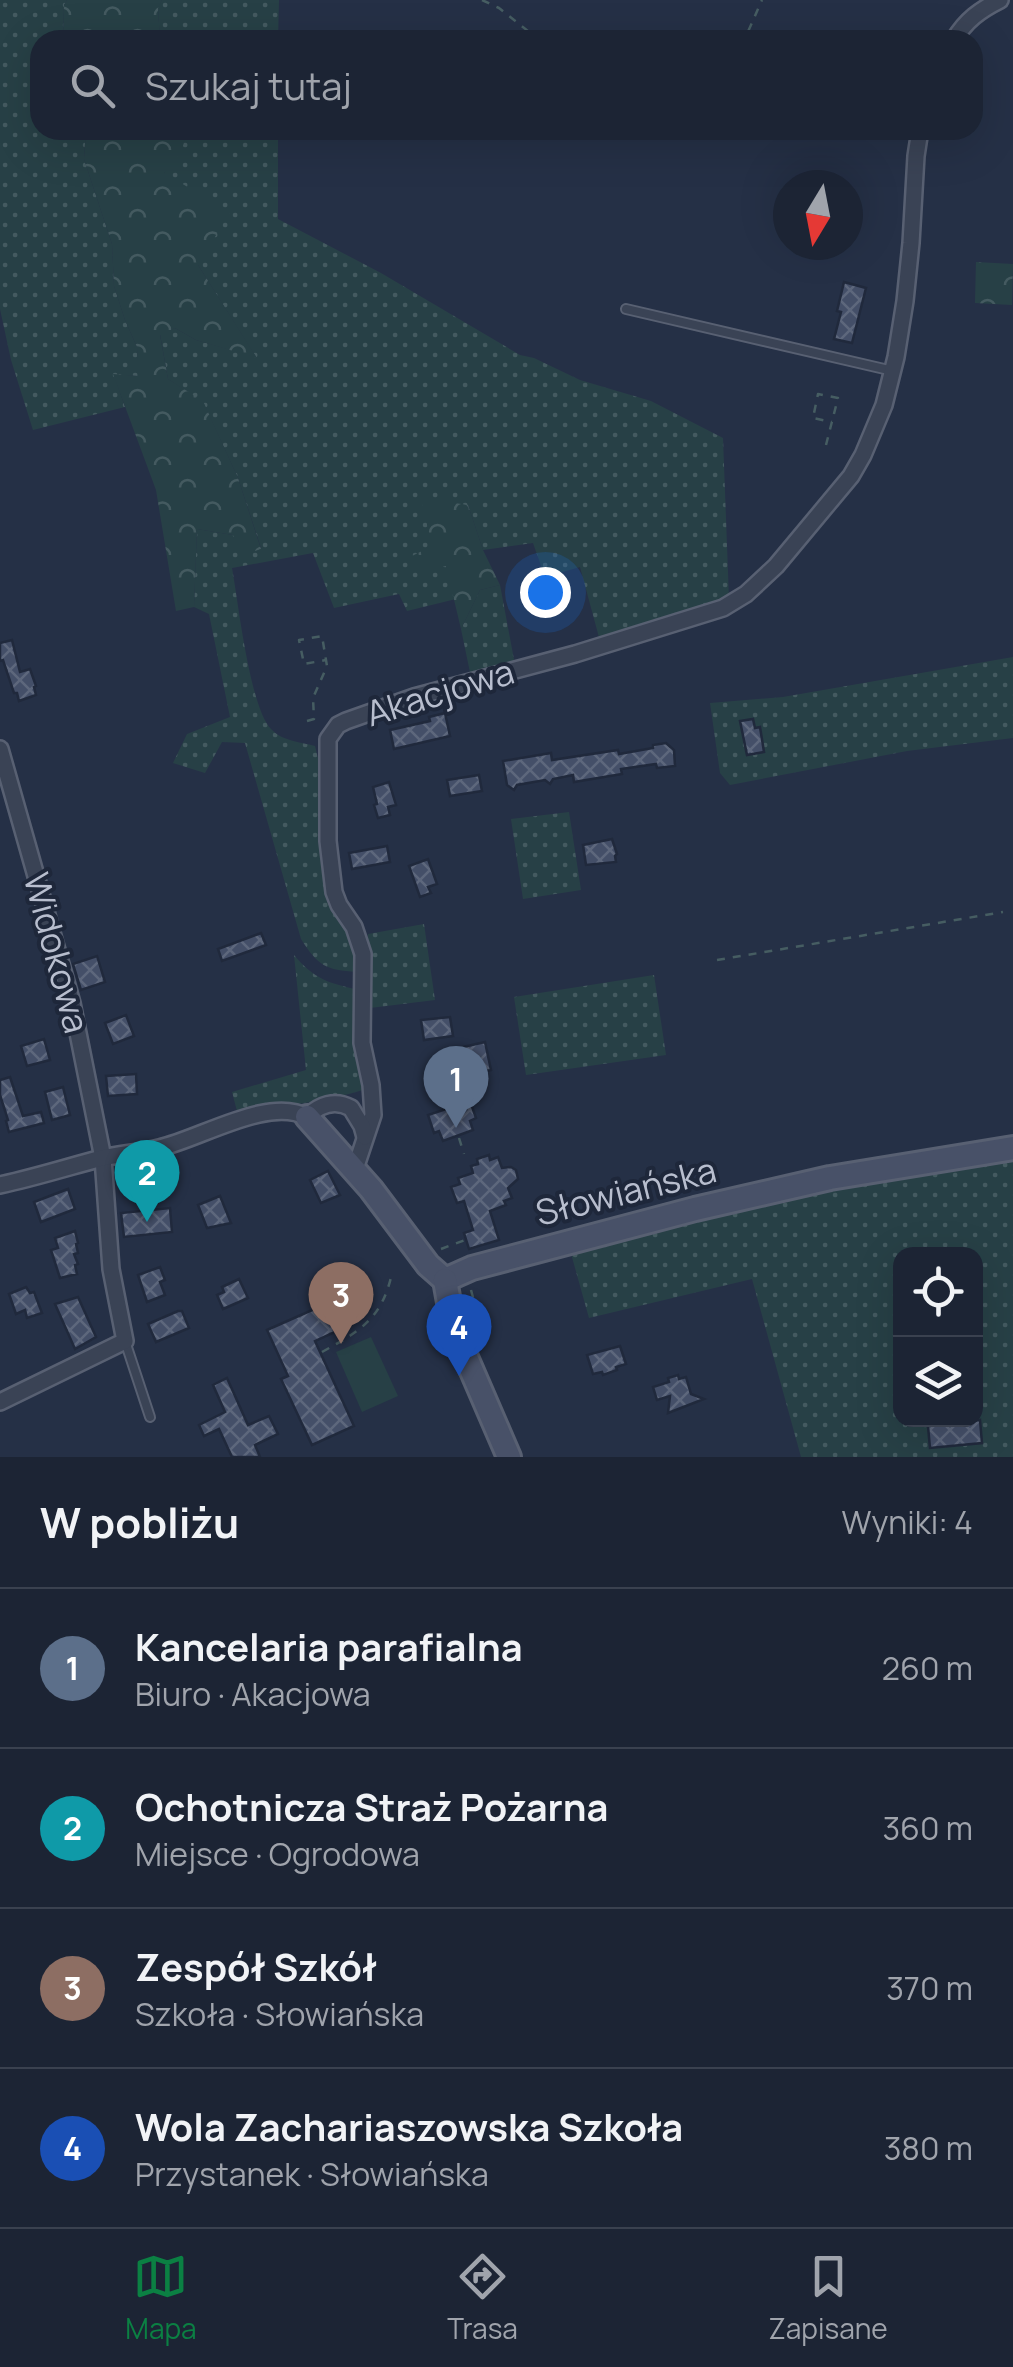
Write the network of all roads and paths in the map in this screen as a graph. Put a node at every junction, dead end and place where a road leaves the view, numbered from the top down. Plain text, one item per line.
1 (482, 0) edge
2 (762, 0) edge
3 (1000, 0) edge
4 (527, 30) edge
5 (749, 30) edge
6 (961, 30) edge
7 (918, 140) edge
8 (626, 309) dead end
9 (892, 371) junction
10 (832, 422) junction
11 (826, 445) dead end
12 (326, 660) junction
13 (307, 721) dead end
14 (0, 749) edge
15 (1003, 912) dead end
16 (717, 960) dead end
17 (371, 1094) junction
18 (336, 1103) junction
19 (307, 1117) junction
20 (365, 1138) junction
21 (458, 1138) dead end
22 (1013, 1148) edge
23 (464, 1154) dead end
24 (103, 1158) junction
25 (355, 1170) junction
26 (0, 1185) edge
27 (465, 1240) dead end
28 (442, 1249) dead end
29 (392, 1273) dead end
30 (445, 1280) junction
31 (470, 1290) dead end
32 (477, 1312) junction
33 (125, 1341) junction
34 (322, 1352) dead end
35 (0, 1402) edge
36 (150, 1417) dead end
37 (509, 1457) edge

1 - 4 path
2 - 5 path
3 - 6 street
7 - 9 street
8 - 9 lane
9 - 17 street, Akacjowa
10 - 10 path
10 - 11 path
12 - 12 path
12 - 13 path
14 - 24 street, Widokowa
15 - 16 path
17 - 18 street
17 - 20 street, Akacjowa
18 - 19 street
18 - 20 street
19 - 24 street
19 - 25 street
20 - 25 street, Akacjowa
21 - 23 path
22 - 30 street, Słowiańska
24 - 26 street
24 - 33 street, Widokowa
25 - 30 street
27 - 28 path
29 - 34 path
30 - 37 street
31 - 32 path
32 - 32 path
33 - 35 street
33 - 36 lane

